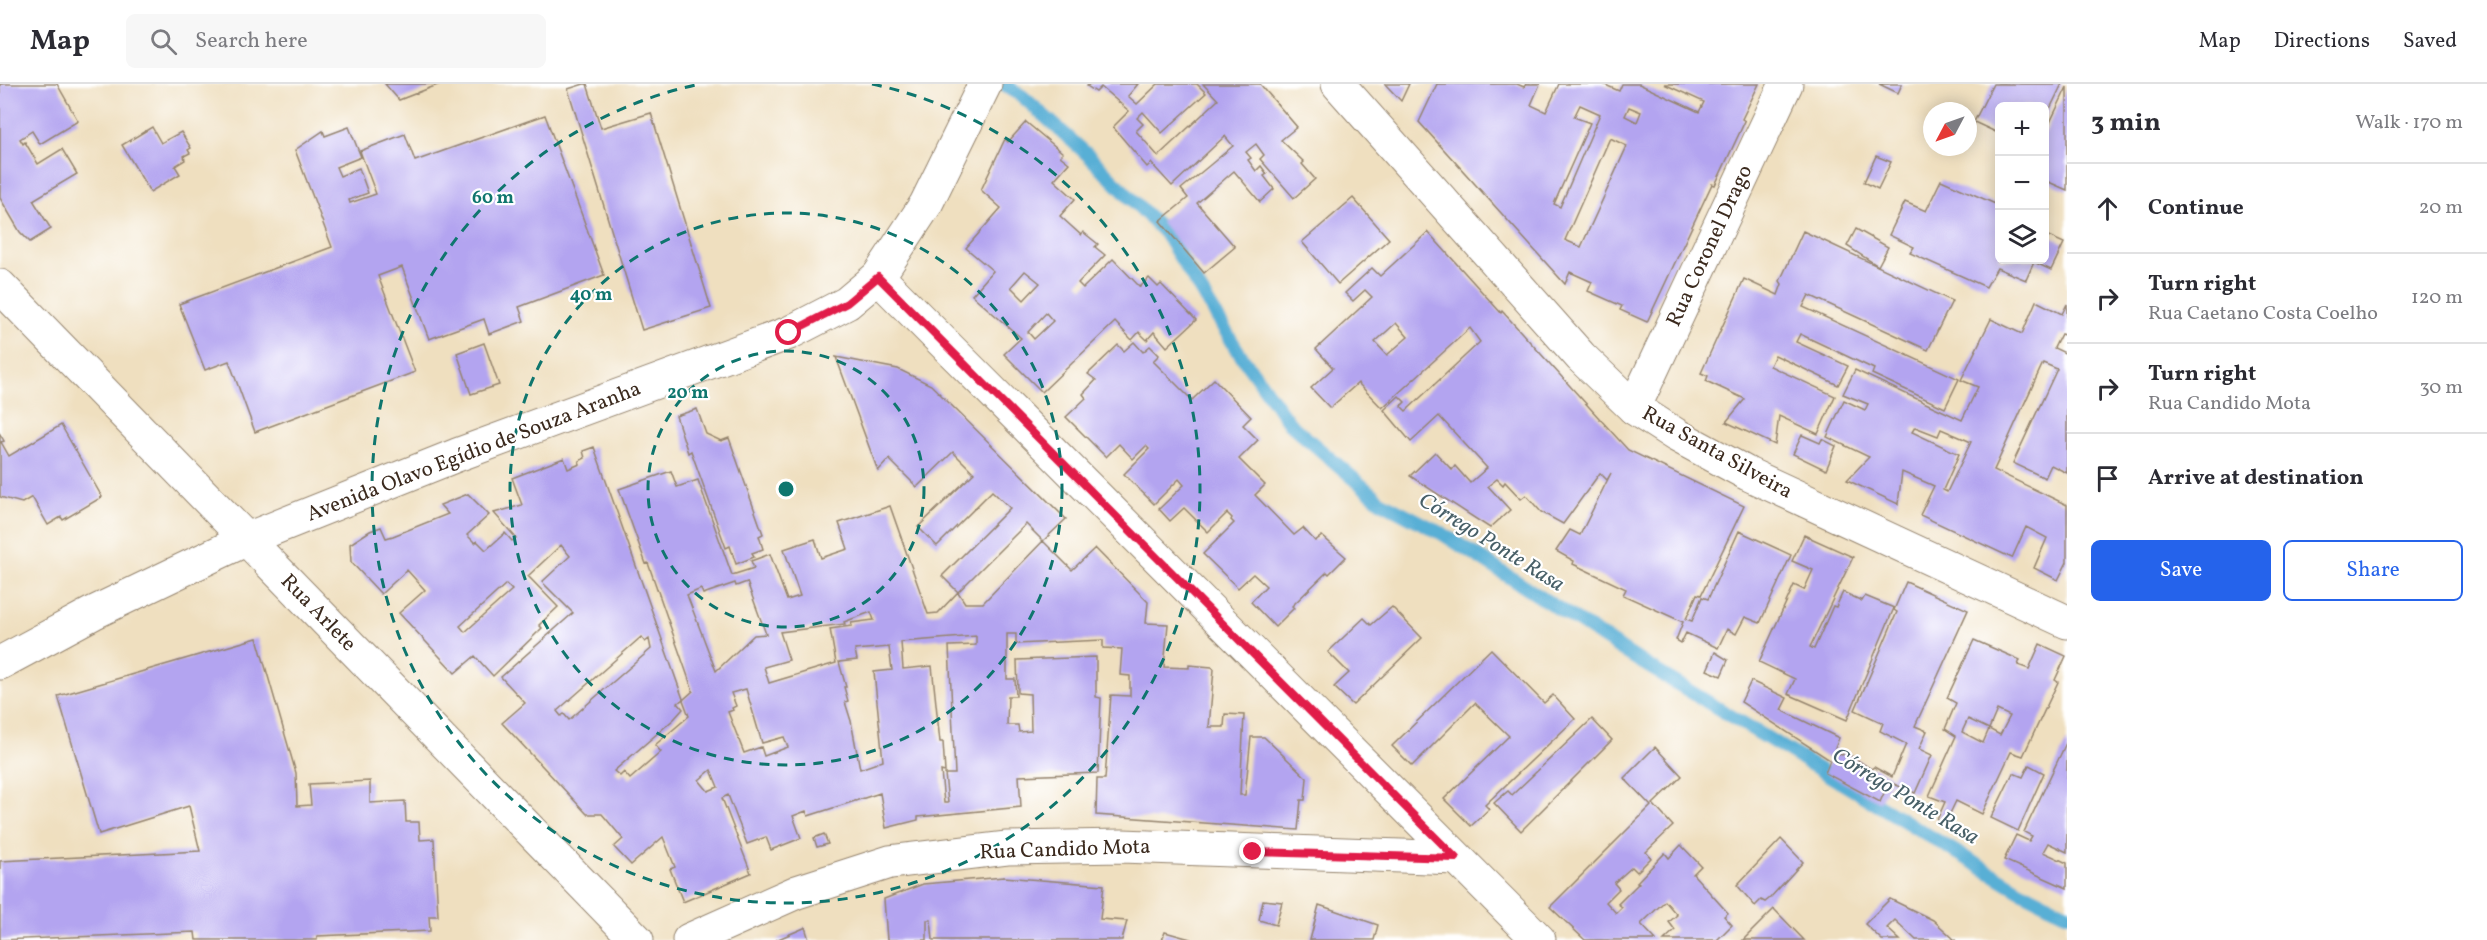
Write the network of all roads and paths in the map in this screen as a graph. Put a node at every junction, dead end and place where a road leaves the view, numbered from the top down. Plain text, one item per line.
1 (1338, 84) edge
2 (1786, 84) edge
3 (983, 88) edge
4 (878, 277) junction
5 (0, 286) edge
6 (1634, 408) junction
7 (246, 539) junction
8 (2067, 622) edge
9 (0, 663) edge
10 (1456, 858) junction
11 (637, 940) edge
12 (689, 940) edge
13 (1539, 940) edge

1 - 6 street, Rua Santa Silveira
2 - 6 street, Rua Coronel Drago
3 - 4 street, Avenida Olavo Egídio de Souza Aranha
4 - 7 street, Avenida Olavo Egídio de Souza Aranha
4 - 10 street
5 - 7 street, Rua Arlete
6 - 8 street, Rua Santa Silveira
7 - 9 street, Avenida Olavo Egídio de Souza Aranha
7 - 11 street, Rua Arlete
10 - 12 street, Rua Candido Mota
10 - 13 street

